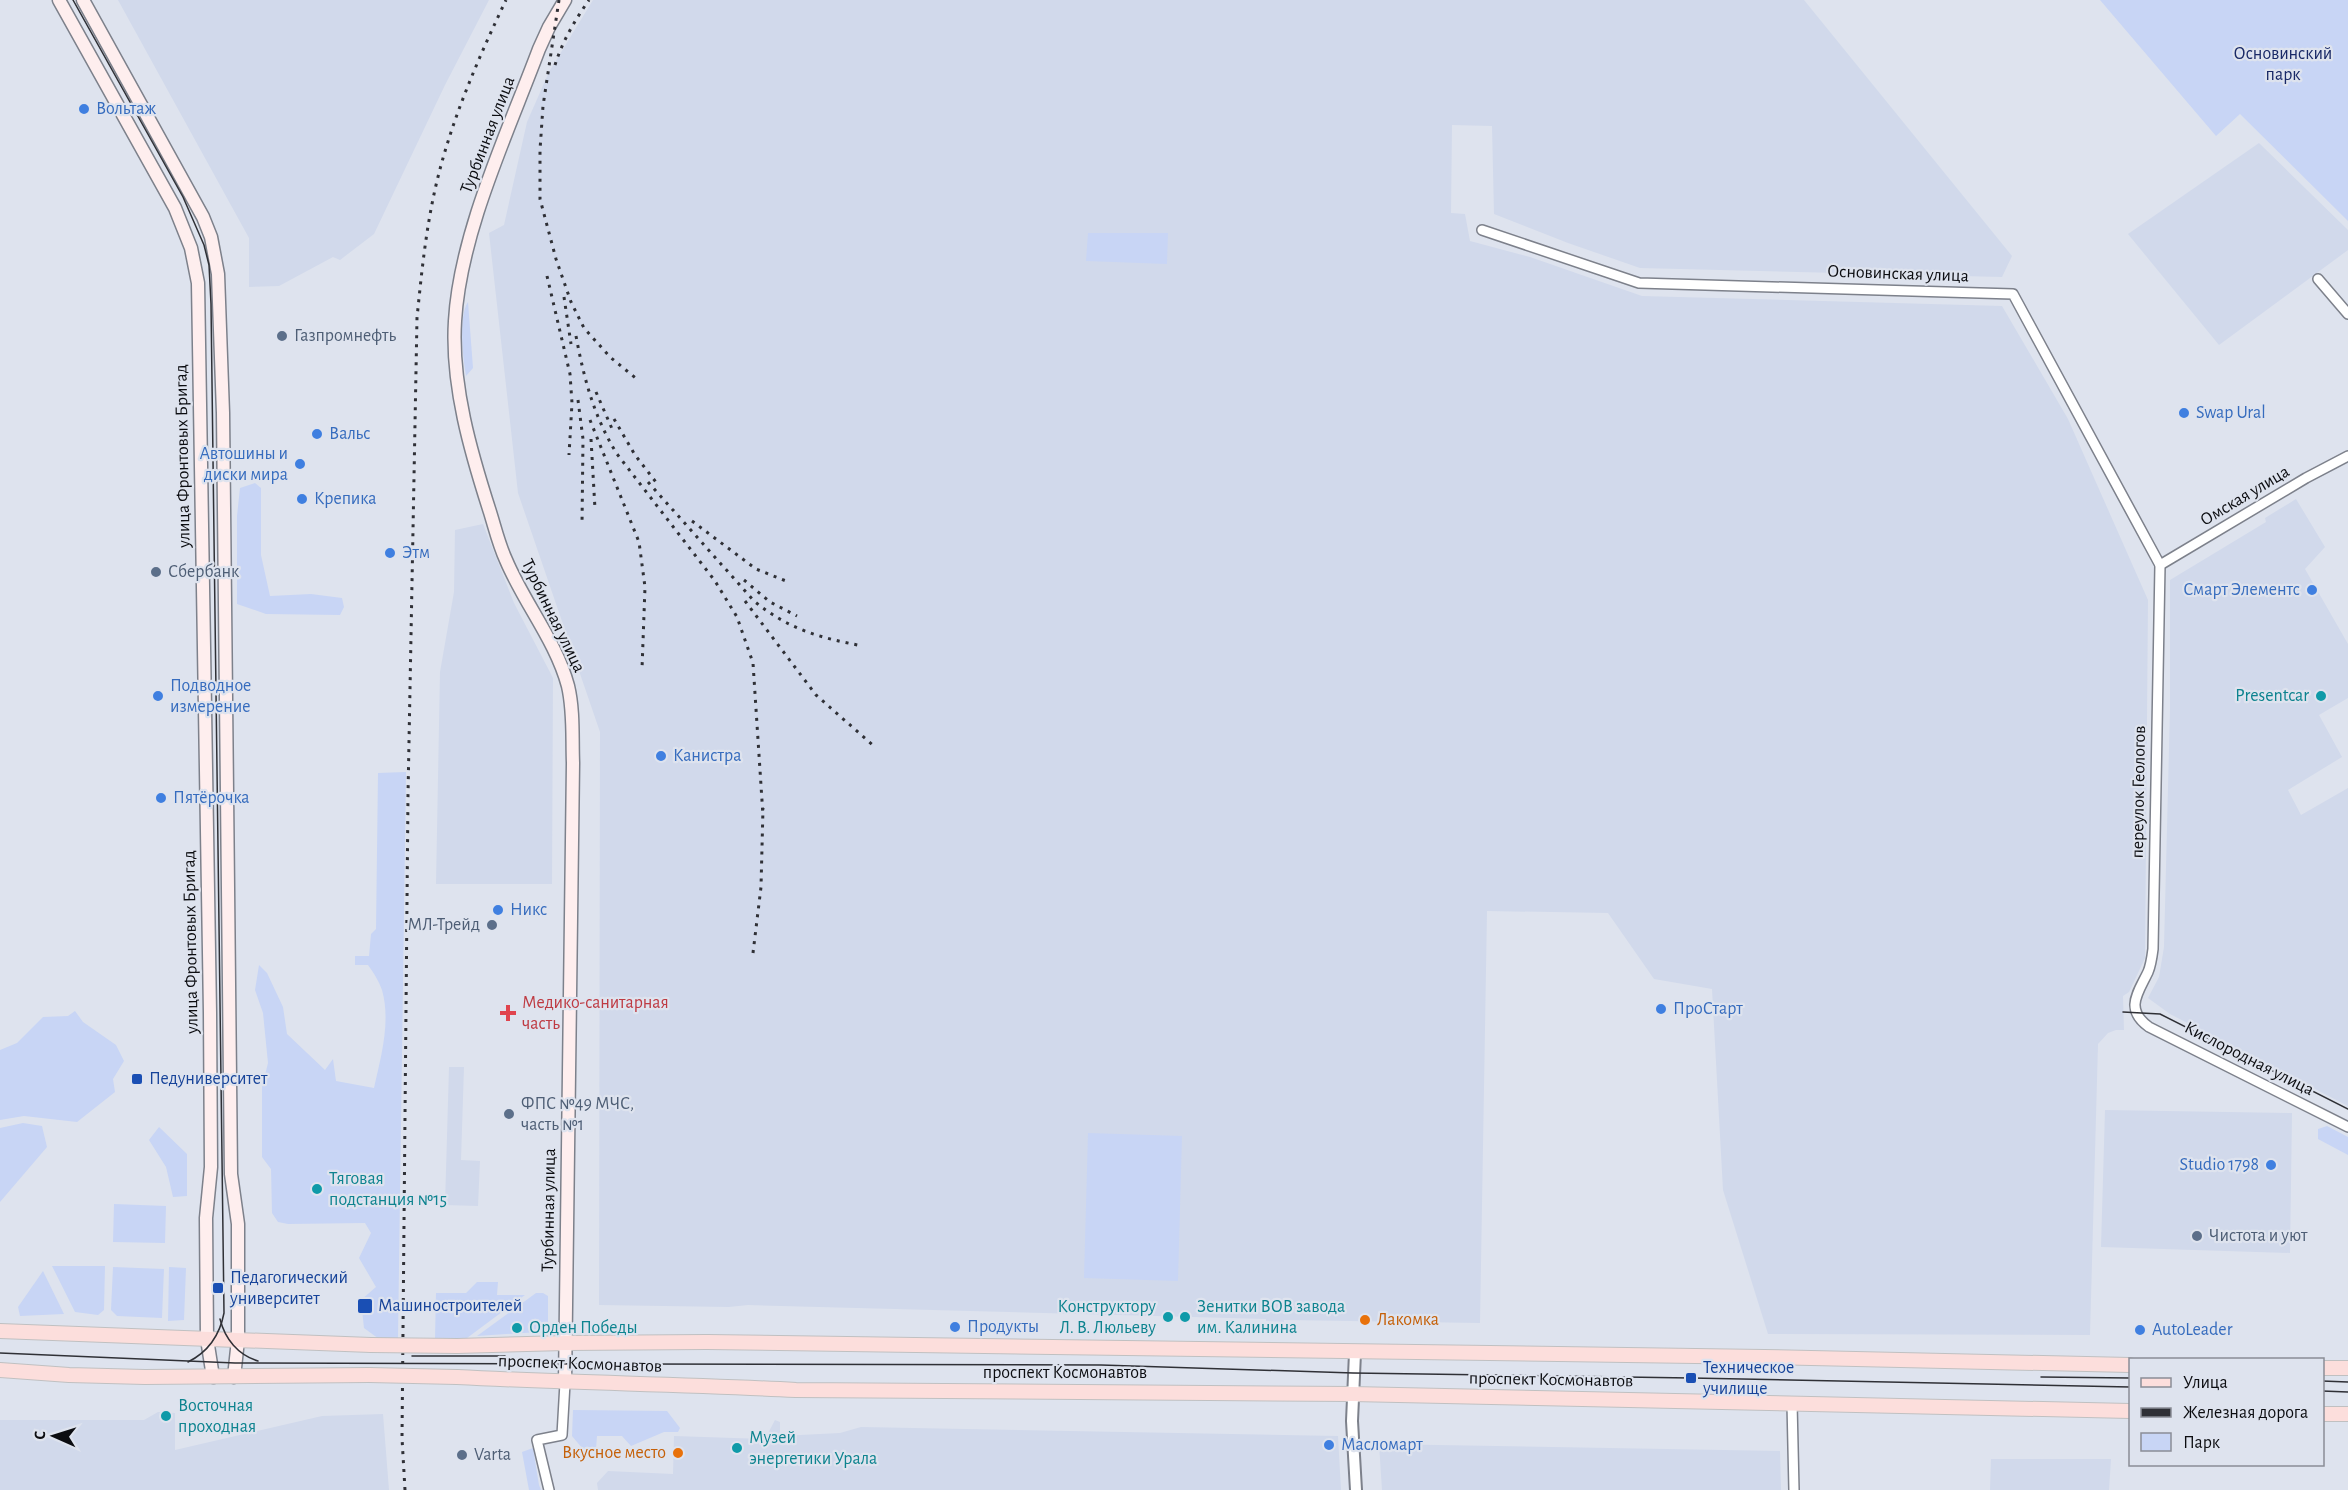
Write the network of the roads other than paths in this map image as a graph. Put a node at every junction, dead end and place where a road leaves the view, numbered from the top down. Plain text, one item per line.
1 (59, 0) edge
2 (84, 0) edge
3 (566, 0) edge
4 (1482, 230) dead end
5 (2318, 279) dead end
6 (2348, 314) edge
7 (2348, 456) edge
8 (2160, 565) junction
9 (2138, 1016) joint
10 (2348, 1127) edge
11 (0, 1331) edge
12 (207, 1339) junction
13 (238, 1340) junction
14 (566, 1343) junction
15 (1354, 1353) junction
16 (2129, 1365) edge
17 (2324, 1368) edge
18 (2348, 1368) edge
19 (0, 1370) edge
20 (213, 1377) junction
21 (234, 1377) junction
22 (565, 1383) junction
23 (1352, 1394) junction
24 (1792, 1403) junction
25 (2129, 1411) edge
26 (2324, 1414) edge
27 (2348, 1414) edge
28 (549, 1490) edge
29 (1356, 1490) edge
30 (1794, 1490) edge

1 - 12 main road, улица Фронтовых Бригад
2 - 13 main road, улица Фронтовых Бригад
3 - 14 main road, Турбинная улица
4 - 8 street, Основинская улица
5 - 6 street
7 - 8 street, Омская улица
8 - 9 street, переулок Геологов
9 - 10 street, Кислородная улица
11 - 12 main road, проспект Космонавтов
12 - 13 main road, проспект Космонавтов
12 - 20 main road, улица Фронтовых Бригад
13 - 14 main road, проспект Космонавтов, bridge
13 - 21 main road, улица Фронтовых Бригад
14 - 15 main road, проспект Космонавтов
14 - 22 main road, Турбинная улица
15 - 16 main road, проспект Космонавтов
15 - 23 street
17 - 18 main road
19 - 20 main road, проспект Космонавтов
20 - 21 main road, проспект Космонавтов
21 - 22 main road, проспект Космонавтов, bridge
22 - 23 main road, проспект Космонавтов
22 - 28 street
23 - 24 main road, проспект Космонавтов
23 - 29 street
24 - 25 main road, проспект Космонавтов
24 - 30 street
26 - 27 main road

